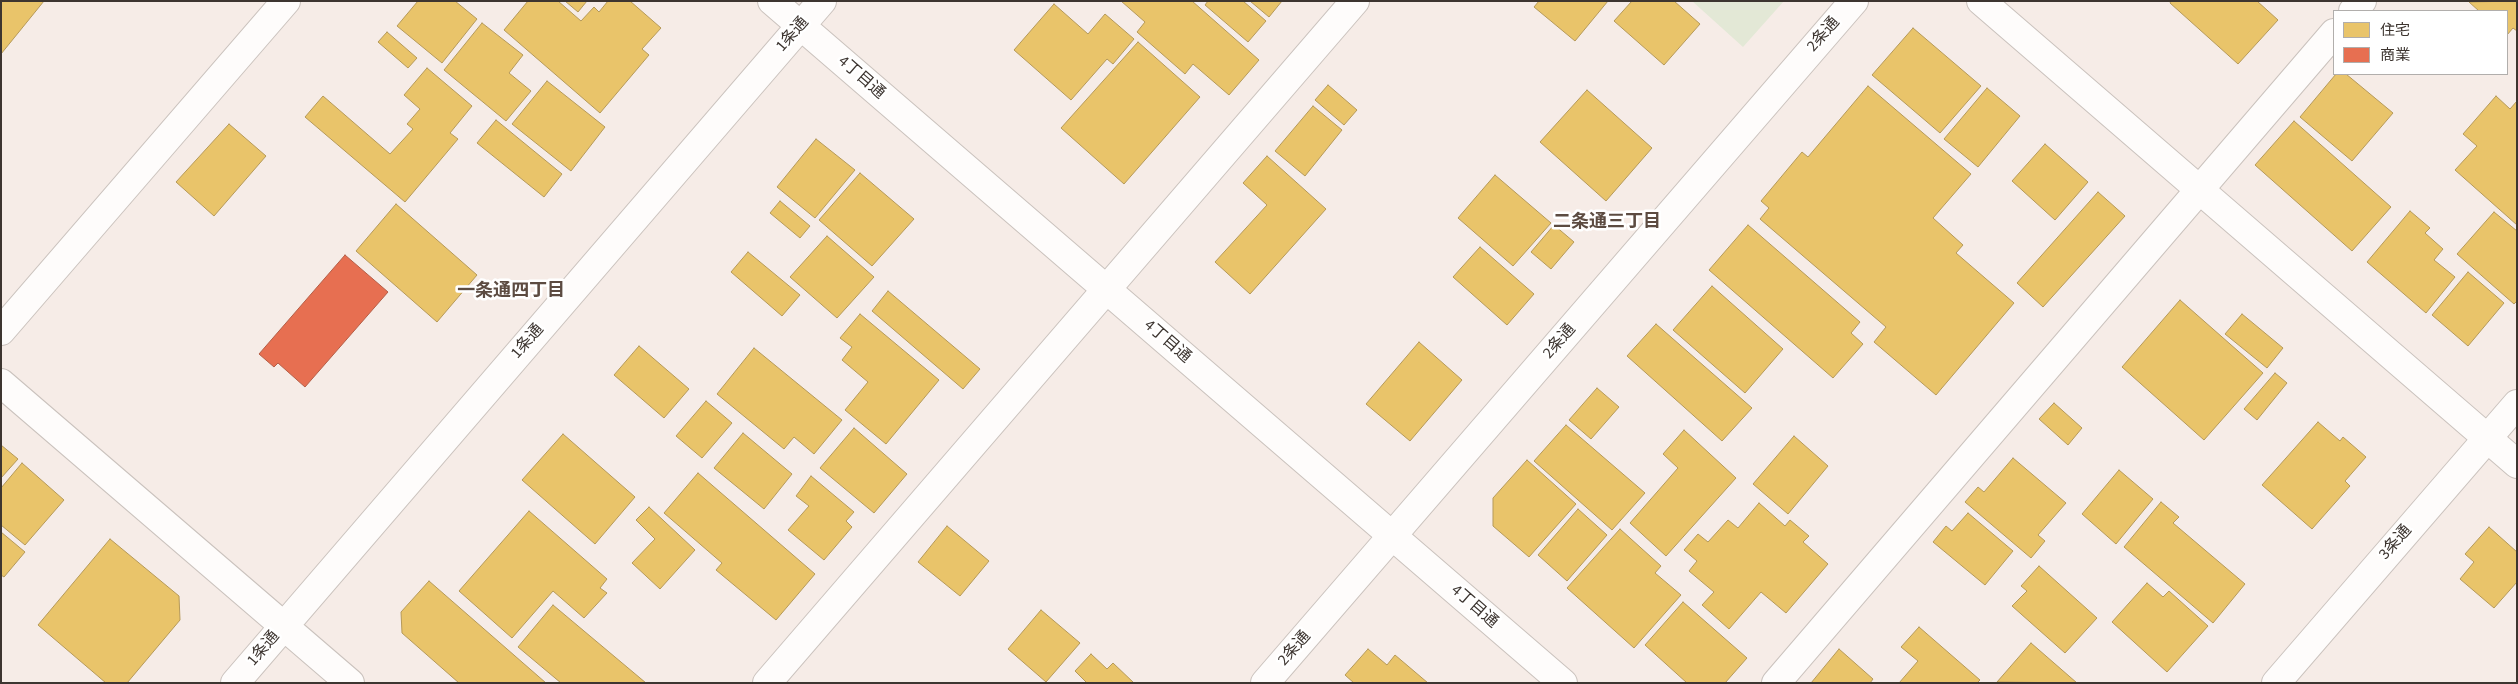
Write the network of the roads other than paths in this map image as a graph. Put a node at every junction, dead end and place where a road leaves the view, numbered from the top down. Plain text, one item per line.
1 (286, 1) edge
2 (772, 1) edge
3 (822, 1) edge
4 (1355, 1) edge
5 (1854, 1) edge
6 (1981, 1) edge
7 (801, 26) junction
8 (2333, 34) edge
9 (2199, 191) junction
10 (1107, 290) junction
11 (1, 331) edge
12 (1, 383) edge
13 (2517, 404) edge
14 (2487, 439) junction
15 (2517, 464) edge
16 (1392, 536) junction
17 (283, 625) junction
18 (234, 683) edge
19 (350, 683) edge
20 (767, 683) edge
21 (1266, 683) edge
22 (1563, 683) edge
23 (1776, 683) edge
24 (2276, 683) edge

1 - 11 street
2 - 7 street, 4丁目通
3 - 7 street, 1条通
4 - 10 street
5 - 16 street, 2条通
6 - 9 street
7 - 10 street, 4丁目通
7 - 17 street, 1条通
8 - 9 street
9 - 14 street
9 - 23 street
10 - 16 street, 4丁目通
10 - 20 street
12 - 17 street
13 - 14 street, 3条通
14 - 15 street
14 - 24 street, 3条通
16 - 21 street, 2条通
16 - 22 street, 4丁目通
17 - 18 street, 1条通
17 - 19 street

